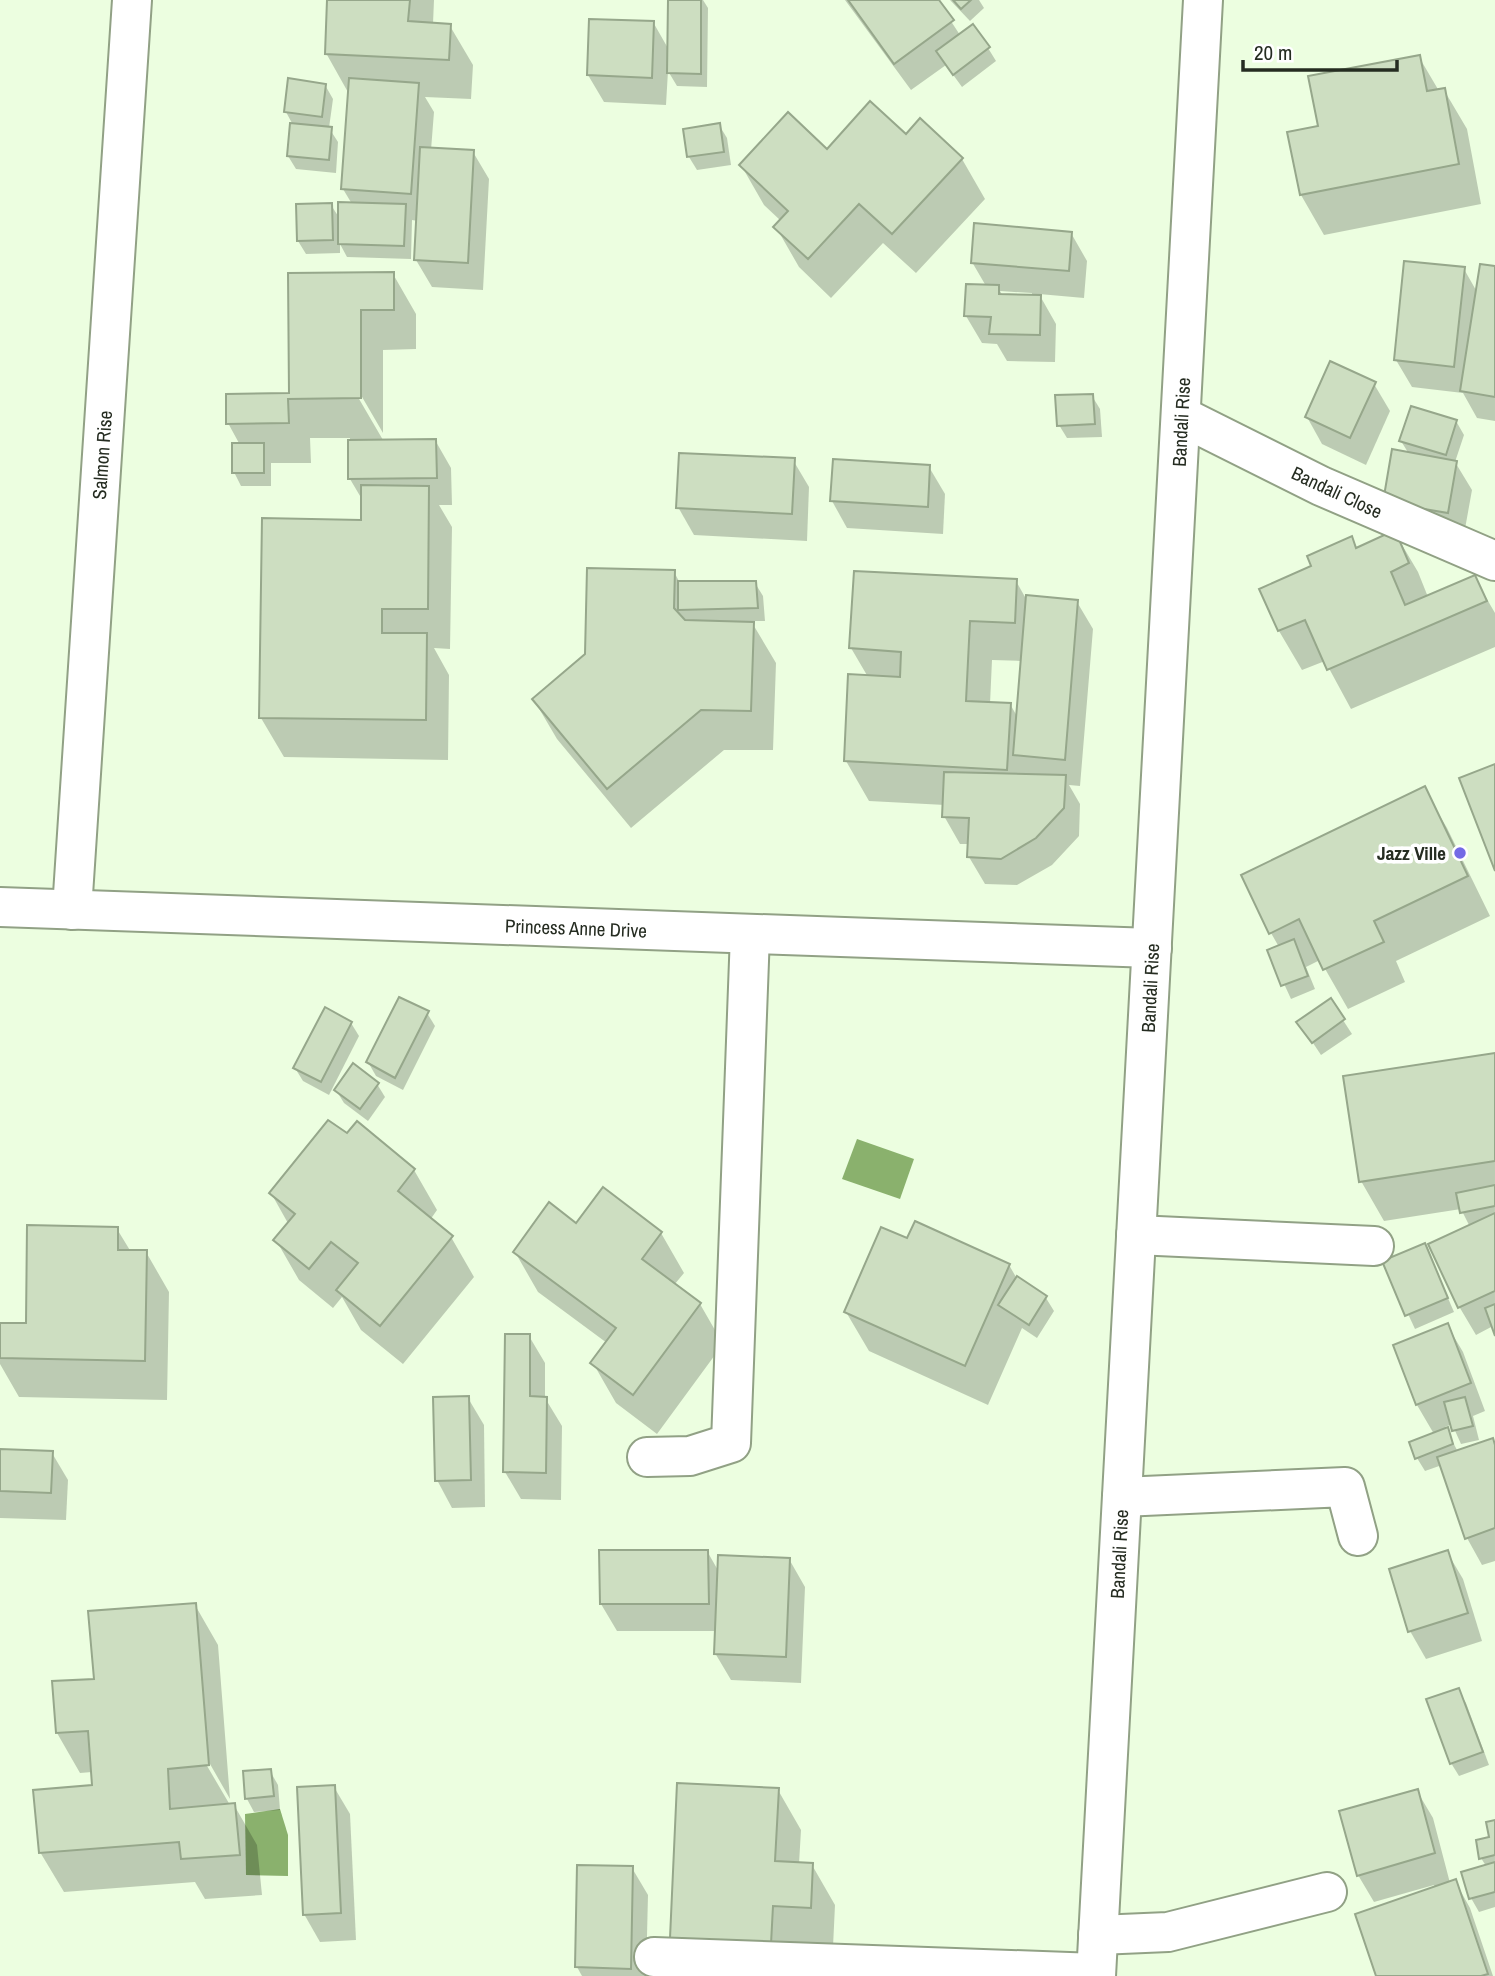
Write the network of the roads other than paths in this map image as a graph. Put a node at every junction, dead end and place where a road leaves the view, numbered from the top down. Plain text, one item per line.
1 (132, 0) edge
2 (1203, 0) edge
3 (1181, 416) junction
4 (1495, 561) edge
5 (0, 906) edge
6 (72, 910) junction
7 (750, 934) junction
8 (1152, 948) junction
9 (1136, 1235) junction
10 (1374, 1246) dead end
11 (647, 1457) dead end
12 (1122, 1497) junction
13 (1357, 1536) dead end
14 (1326, 1892) dead end
15 (1098, 1935) junction
16 (654, 1957) dead end
17 (1096, 1974) edge

1 - 6 street, Salmon Rise
2 - 3 street, Bandali Rise
3 - 4 street, Bandali Close
3 - 8 street, Bandali Rise
5 - 6 street, Princess Anne Drive
6 - 7 street, Princess Anne Drive
7 - 8 street, Princess Anne Drive
7 - 11 street
8 - 9 street, Bandali Rise
9 - 10 street
9 - 12 street, Bandali Rise
12 - 13 street
12 - 15 street, Bandali Rise
14 - 15 street
15 - 17 street, Bandali Rise
16 - 17 street

